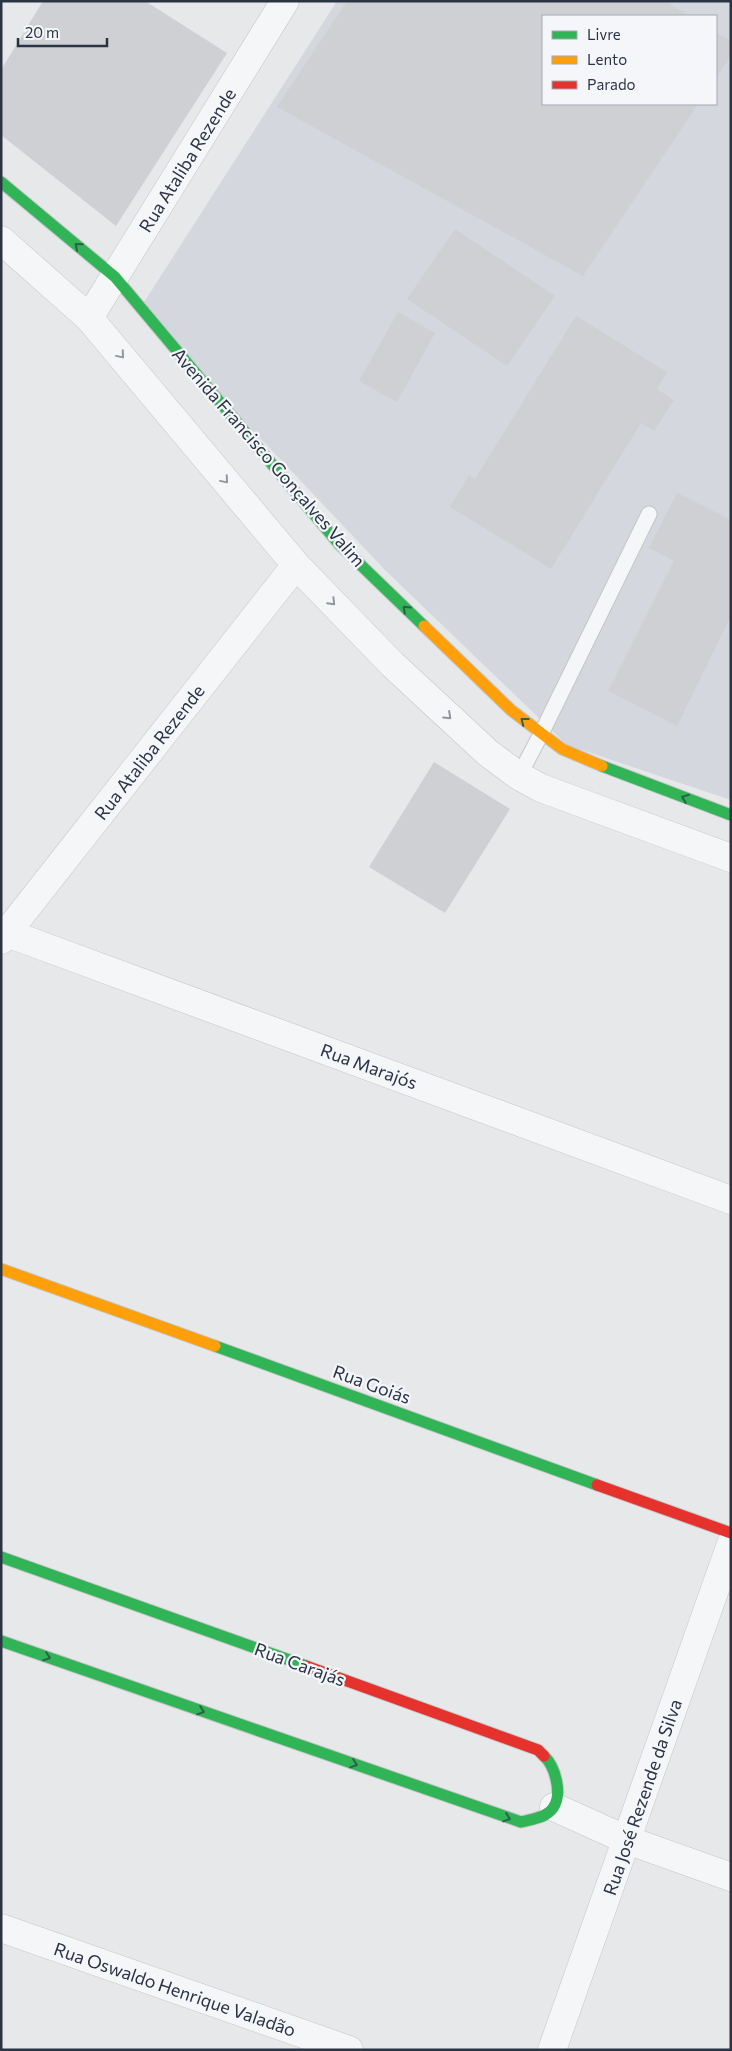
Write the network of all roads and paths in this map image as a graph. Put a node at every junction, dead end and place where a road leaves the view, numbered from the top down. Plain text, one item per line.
1 (285, 1) edge
2 (1, 182) edge
3 (1, 240) edge
4 (115, 277) junction
5 (89, 318) junction
6 (649, 514) dead end
7 (296, 565) junction
8 (541, 734) junction
9 (518, 776) junction
10 (731, 815) edge
11 (731, 858) edge
12 (4, 936) edge
13 (731, 1200) edge
14 (1, 1269) edge
15 (731, 1533) edge
16 (731, 1544) edge
17 (1, 1557) edge
18 (1, 1641) edge
19 (554, 1806) junction
20 (627, 1840) junction
21 (731, 1877) edge
22 (1, 1928) edge
23 (349, 2050) edge
24 (552, 2050) edge

1 - 4 street, Rua Ataliba Rezende
4 -> 2 street, Avenida Francisco Gonçalves Valim
3 - 5 street
4 - 5 street, Rua Ataliba Rezende
8 -> 4 street, Avenida Francisco Gonçalves Valim
5 -> 7 street
6 - 8 lane
7 -> 9 street
7 - 12 street, Rua Ataliba Rezende
8 - 9 lane
10 -> 8 street, Avenida Francisco Gonçalves Valim
9 - 11 street
12 - 13 street, Rua Marajós
14 - 15 street, Rua Goiás
16 - 20 street, Rua José Rezende da Silva
17 - 19 street, Rua Carajás
18 -> 19 street
19 - 20 street
20 - 21 street
20 - 24 street, Rua José Rezende da Silva
22 - 23 street, Rua Oswaldo Henrique Valadão

